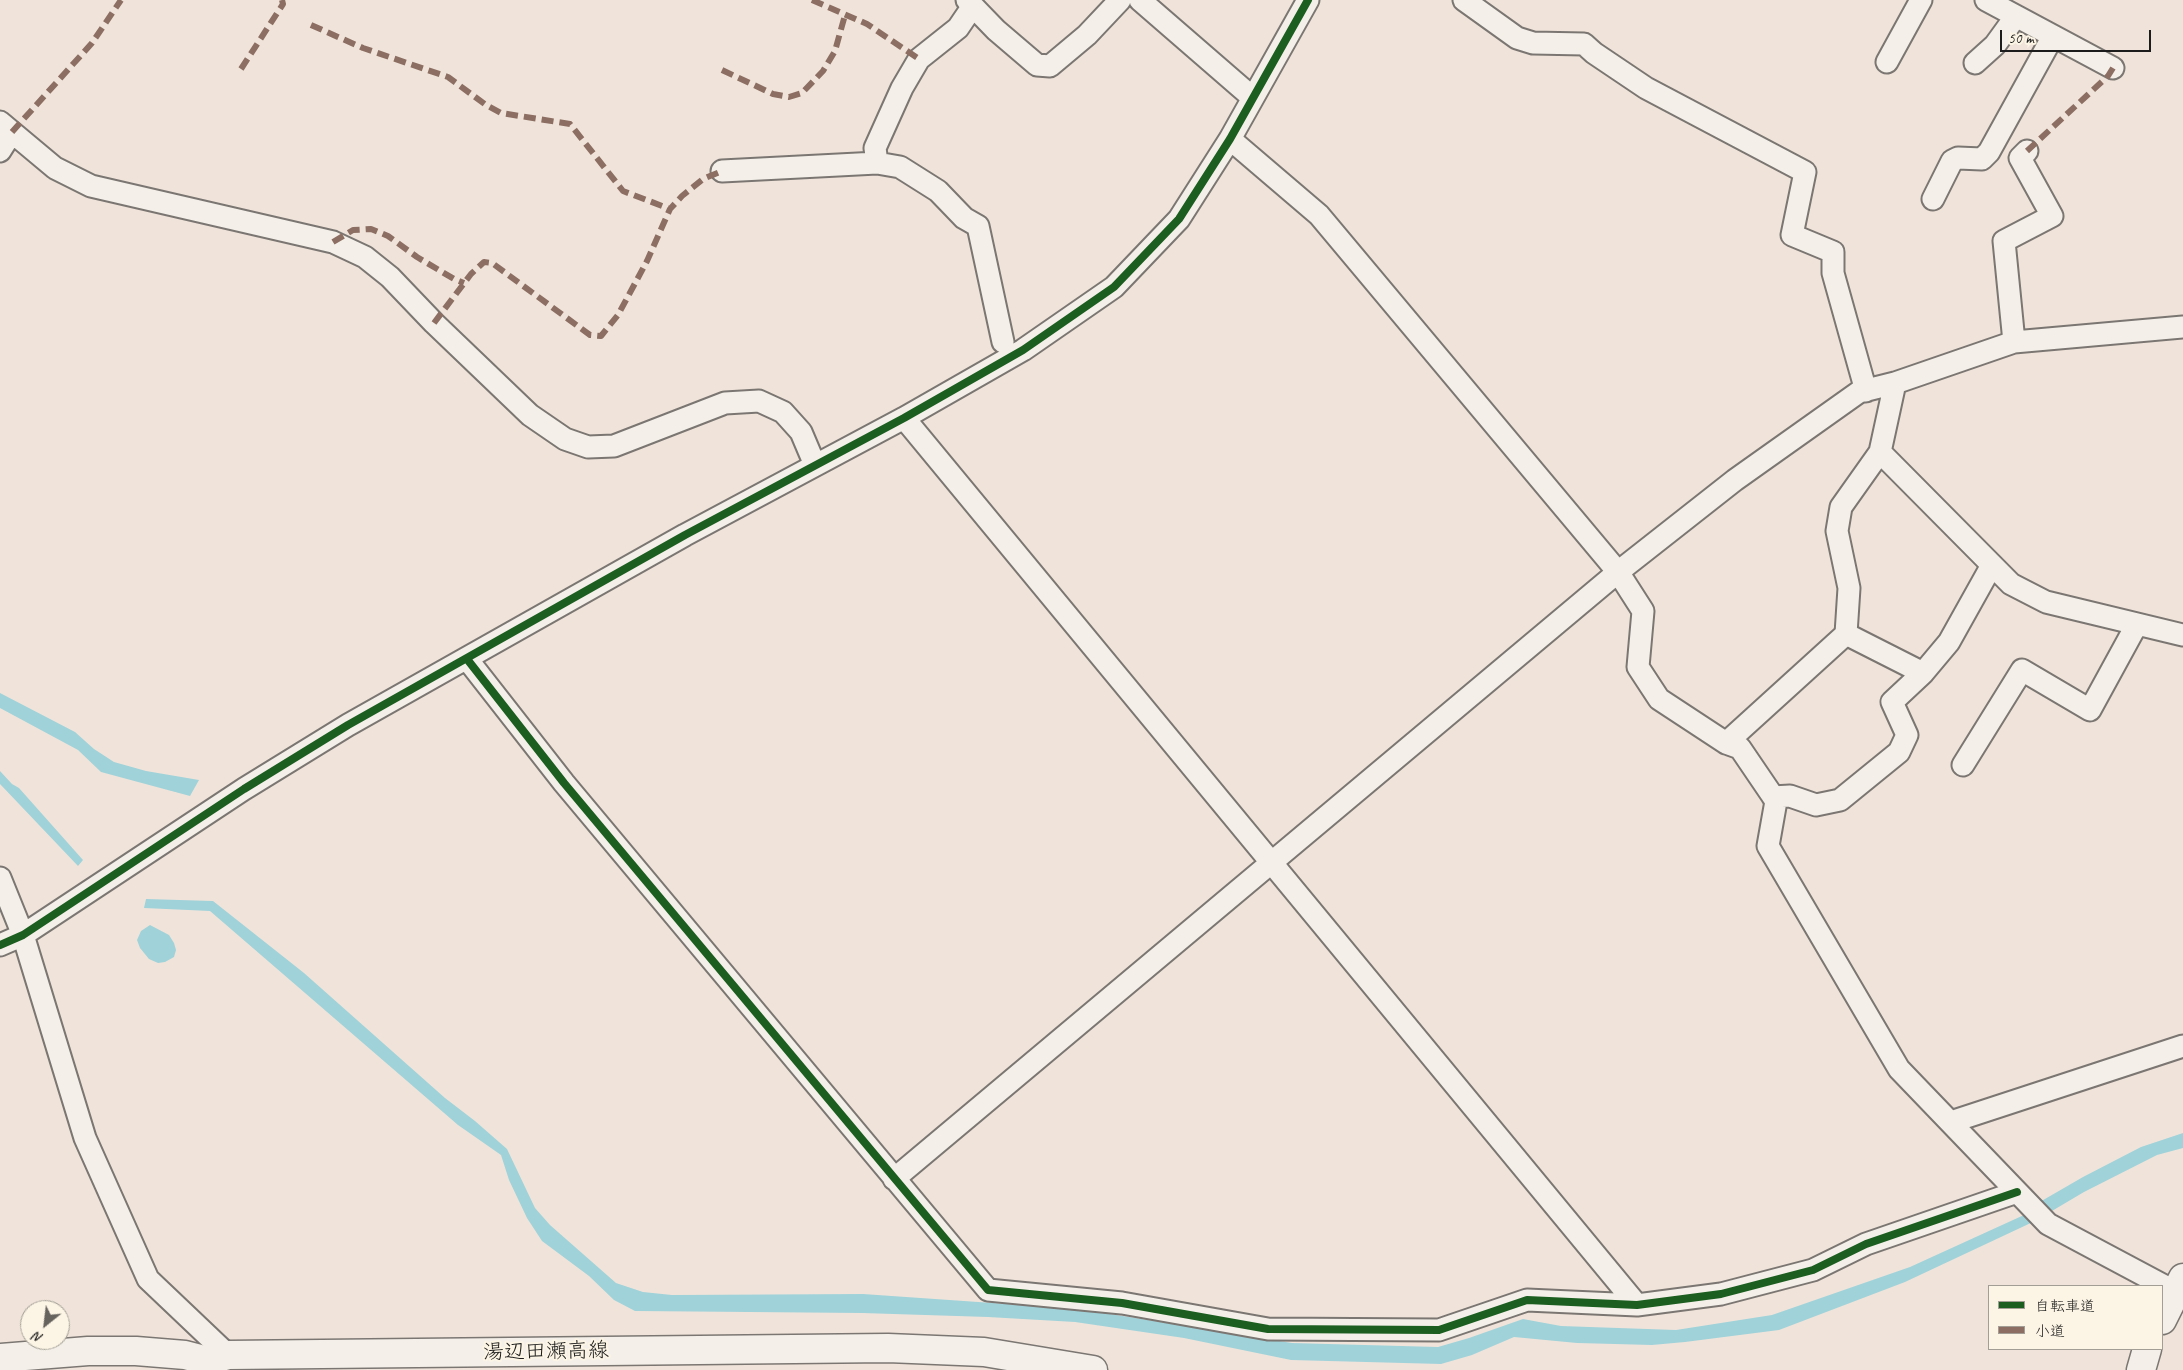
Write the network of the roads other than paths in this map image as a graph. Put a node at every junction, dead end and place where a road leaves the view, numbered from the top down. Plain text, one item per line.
1 (1120, 0) edge
2 (1140, 0) edge
3 (1464, 0) edge
4 (1921, 0) edge
5 (1986, 0) edge
6 (1305, 1) edge
7 (970, 3) edge
8 (2016, 16) junction
9 (2053, 36) junction
10 (1887, 62) dead end
11 (1975, 63) dead end
12 (2113, 68) dead end
13 (1253, 98) junction
14 (6, 127) edge
15 (1230, 139) junction
16 (0, 151) edge
17 (2027, 151) dead end
18 (877, 163) junction
19 (722, 171) dead end
20 (1933, 199) dead end
21 (2183, 327) edge
22 (1004, 342) dead end
23 (2014, 342) junction
24 (1895, 383) junction
25 (1866, 391) junction
26 (904, 418) junction
27 (1880, 452) junction
28 (815, 465) junction
29 (1992, 565) junction
30 (1618, 572) junction
31 (2138, 624) junction
32 (1846, 634) junction
33 (2183, 635) edge
34 (467, 658) junction
35 (1923, 673) junction
36 (1726, 742) junction
37 (1963, 765) dead end
38 (1774, 797) junction
39 (1272, 861) junction
40 (0, 878) edge
41 (23, 935) junction
42 (0, 945) edge
43 (2183, 1046) edge
44 (1951, 1122) junction
45 (894, 1179) junction
46 (2024, 1199) junction
47 (2181, 1289) edge
48 (1637, 1306) junction
49 (2163, 1318) edge
50 (2148, 1350) edge
51 (228, 1355) junction
52 (0, 1358) edge
53 (1093, 1370) edge
54 (2141, 1370) edge

1 - 7 street
2 - 13 street
3 - 25 street
4 - 10 street
5 - 8 street
6 - 13 street
7 - 18 street
8 - 9 street
8 - 11 street
9 - 12 street
9 - 20 street
13 - 15 street
14 - 16 street
14 - 28 street
15 - 26 street
15 - 30 street
17 - 23 street
18 - 19 street
18 - 22 street
21 - 23 street
23 - 24 street
24 - 25 street
24 - 27 street
25 - 30 street
26 - 28 street
26 - 39 street
27 - 29 street
27 - 32 street
28 - 34 street
29 - 31 street
29 - 35 street
30 - 36 street
30 - 39 street
31 - 33 street
31 - 37 street
32 - 35 street
32 - 36 street
34 - 41 street
34 - 45 street
35 - 38 street
36 - 38 street
38 - 44 street
39 - 45 street
39 - 48 street
40 - 41 street
41 - 42 street
41 - 51 street
43 - 44 street
44 - 46 street
45 - 48 street
46 - 47 street
46 - 48 street
47 - 49 main road
50 - 54 main road
51 - 52 main road, 湯辺田瀬高線
51 - 53 main road, 湯辺田瀬高線

